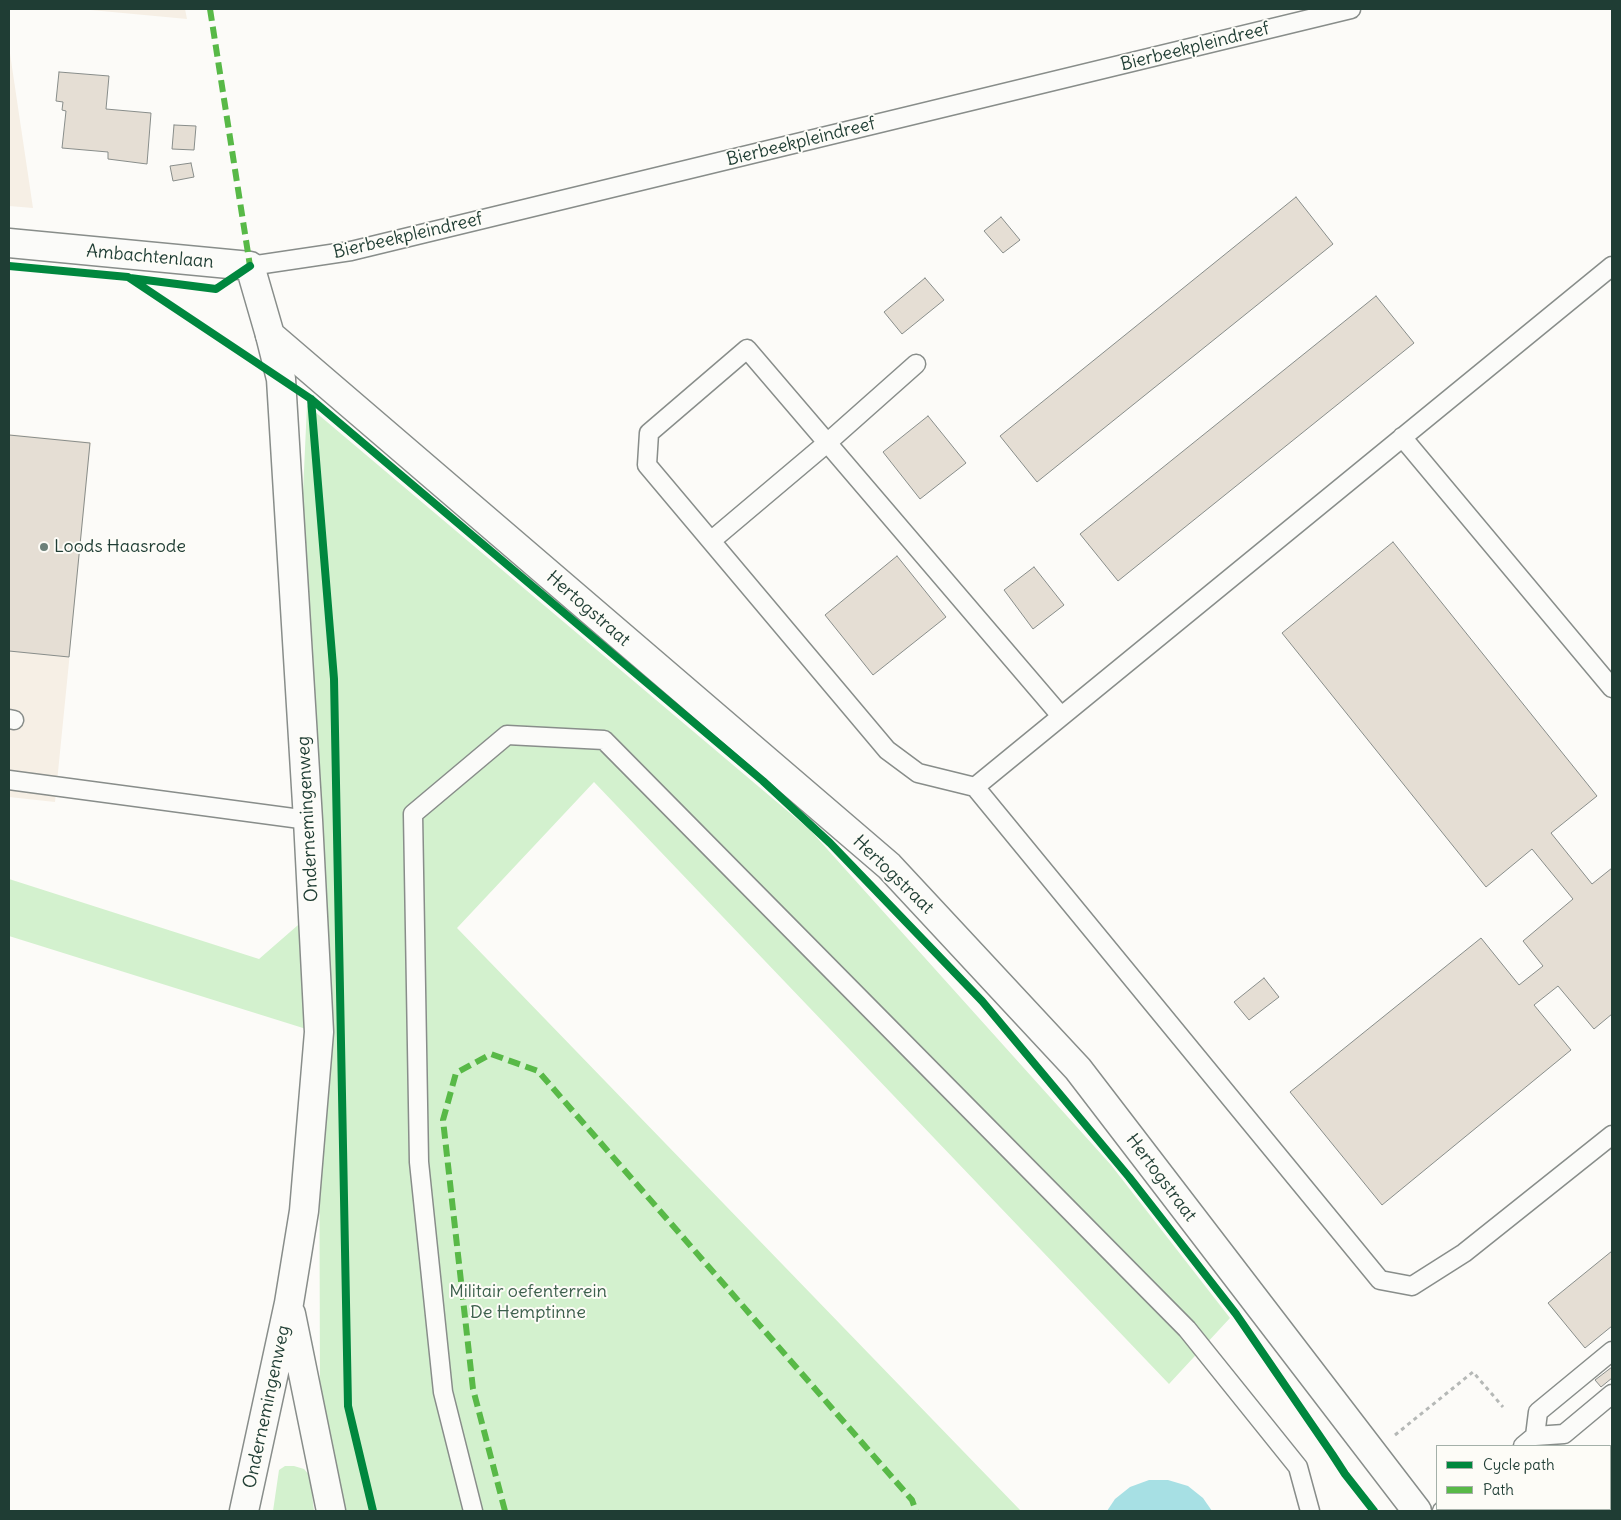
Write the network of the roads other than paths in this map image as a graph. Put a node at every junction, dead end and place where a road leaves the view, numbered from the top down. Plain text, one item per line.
1 (1351, 9) edge
2 (9, 243) edge
3 (250, 266) junction
4 (1611, 269) edge
5 (270, 335) junction
6 (916, 364) dead end
7 (1402, 437) junction
8 (827, 443) junction
9 (712, 540) junction
10 (1612, 688) edge
11 (1061, 716) junction
12 (9, 780) edge
13 (975, 787) junction
14 (308, 820) junction
15 (1612, 1135) edge
16 (289, 1303) junction
17 (1612, 1351) edge
18 (1612, 1394) edge
19 (1529, 1441) edge
20 (244, 1511) edge
21 (331, 1511) edge
22 (473, 1511) edge
23 (1310, 1511) edge
24 (1416, 1511) edge

1 - 3 lane, Bierbeekpleindreef
2 - 3 street, Ambachtenlaan
3 - 5 street
4 - 7 lane
5 - 14 street, Ondernemingenweg
5 - 24 street, Hertogstraat
6 - 8 lane
7 - 10 lane
7 - 11 lane
8 - 9 lane
8 - 9 lane
8 - 11 lane
9 - 13 lane
11 - 13 lane
12 - 14 lane
13 - 15 lane
14 - 16 street, Ondernemingenweg
16 - 20 street, Ondernemingenweg
16 - 21 street, Ondernemingenweg
17 - 19 lane
18 - 19 lane
22 - 23 lane

